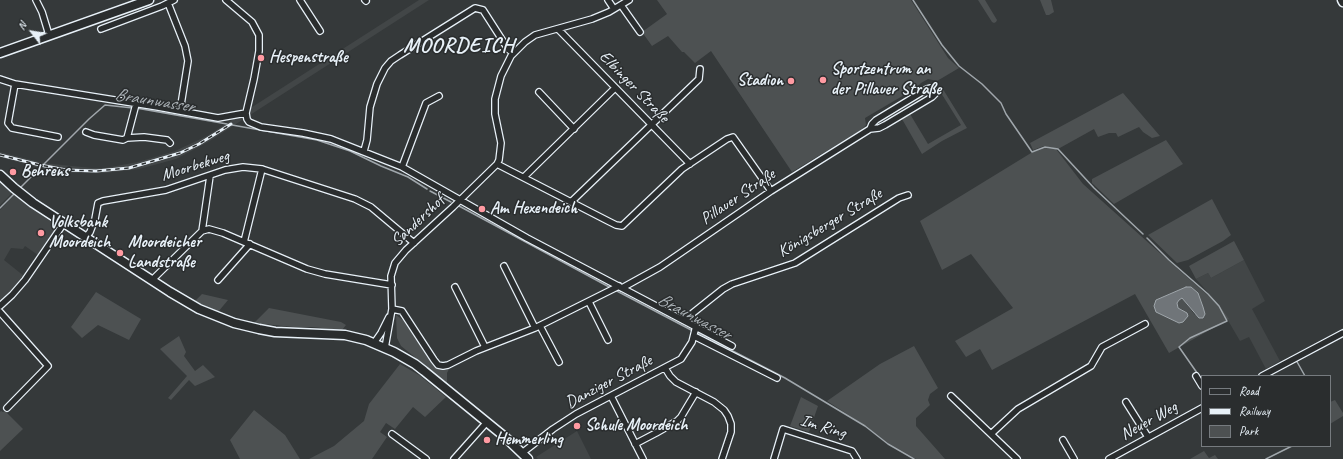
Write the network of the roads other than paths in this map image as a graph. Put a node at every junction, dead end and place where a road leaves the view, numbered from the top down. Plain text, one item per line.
1 (36, 0) edge
2 (149, 0) edge
3 (174, 0) edge
4 (226, 0) edge
5 (300, 0) edge
6 (608, 0) edge
7 (629, 0) edge
8 (133, 3) edge
9 (168, 4) junction
10 (620, 6) junction
11 (614, 9) junction
12 (101, 28) dead end
13 (558, 29) junction
14 (320, 31) dead end
15 (640, 32) dead end
16 (49, 35) junction
17 (0, 53) edge
18 (513, 53) junction
19 (700, 69) dead end
20 (0, 79) edge
21 (15, 84) junction
22 (615, 88) junction
23 (539, 92) dead end
24 (439, 96) dead end
25 (136, 104) junction
26 (180, 112) junction
27 (246, 114) junction
28 (652, 125) junction
29 (574, 129) junction
30 (870, 129) junction
31 (86, 132) dead end
32 (58, 137) dead end
33 (127, 138) junction
34 (170, 143) dead end
35 (364, 151) junction
36 (497, 164) junction
37 (690, 164) junction
38 (402, 167) junction
39 (262, 170) junction
40 (0, 175) edge
41 (210, 176) junction
42 (524, 177) junction
43 (771, 191) junction
44 (908, 195) dead end
45 (460, 200) junction
46 (572, 202) junction
47 (64, 223) junction
48 (202, 230) junction
49 (86, 238) junction
50 (247, 243) junction
51 (414, 243) junction
52 (504, 266) dead end
53 (152, 280) junction
54 (218, 280) dead end
55 (392, 285) junction
56 (455, 287) dead end
57 (620, 287) junction
58 (589, 302) junction
59 (0, 306) edge
60 (392, 309) junction
61 (0, 312) edge
62 (684, 320) junction
63 (1145, 324) dead end
64 (537, 327) junction
65 (696, 328) junction
66 (1343, 333) edge
67 (694, 336) junction
68 (608, 340) dead end
69 (374, 343) junction
70 (732, 346) dead end
71 (485, 347) junction
72 (385, 348) junction
73 (559, 362) dead end
74 (665, 368) junction
75 (1264, 375) edge
76 (1196, 376) dead end
77 (777, 378) dead end
78 (1201, 384) edge
79 (696, 392) junction
80 (611, 396) junction
81 (951, 396) dead end
82 (1126, 402) dead end
83 (7, 408) dead end
84 (1201, 409) edge
85 (487, 422) junction
86 (392, 434) dead end
87 (991, 434) junction
88 (1148, 437) junction
89 (1063, 440) dead end
90 (635, 444) junction
91 (525, 456) edge
92 (426, 459) edge
93 (454, 459) edge
94 (643, 459) edge
95 (722, 459) edge
96 (774, 459) edge
97 (857, 459) edge
98 (1017, 459) edge
99 (1074, 459) edge
100 (1109, 459) edge

1 - 16 street
2 - 8 main road
3 - 9 street
4 - 27 street
5 - 14 street
6 - 11 street
7 - 10 street
8 - 16 main road
9 - 12 street
9 - 26 street
10 - 11 street
10 - 15 street
11 - 13 street
13 - 18 street
13 - 22 street, Elbinger Straße
16 - 17 main road
18 - 35 street
18 - 36 street
19 - 28 street
20 - 21 street
21 - 25 street
21 - 32 street
22 - 28 street, Elbinger Straße
22 - 29 street
23 - 29 street
24 - 38 street
25 - 26 street
25 - 33 street
26 - 27 street
27 - 35 street
28 - 37 street, Elbinger Straße
28 - 46 street
29 - 42 street
30 - 30 street, Pillauer Straße
30 - 43 street, Pillauer Straße
31 - 33 street
33 - 34 street
35 - 38 street
36 - 42 street
36 - 45 street, Sandershof
37 - 43 street
37 - 46 street
38 - 45 street
39 - 41 street, Moorbekweg
39 - 50 street
39 - 51 street, Moorbekweg
40 - 47 main road
41 - 48 street
41 - 49 street, Moorbekweg
42 - 46 street
43 - 57 street, Pillauer Straße
44 - 62 street, Königsberger Straße
45 - 51 street, Sandershof
45 - 57 street
47 - 49 main road
47 - 59 street
48 - 50 street
48 - 53 street
49 - 53 main road
50 - 54 street
50 - 55 street
51 - 55 street, Sandershof
52 - 64 street
53 - 69 main road
55 - 60 street, Sandershof
56 - 71 street
57 - 58 street, Pillauer Straße
57 - 62 street
58 - 64 street, Pillauer Straße
58 - 68 street
60 - 69 street, Sandershof
60 - 71 street, Pillauer Straße
60 - 72 street, Sandershof
61 - 83 street
62 - 65 street
63 - 87 street
64 - 71 street, Pillauer Straße
64 - 73 street
65 - 67 street, Danziger Straße
65 - 70 street
66 - 75 street
67 - 74 street, Danziger Straße
67 - 77 street
69 - 72 main road
72 - 85 main road
74 - 79 street
74 - 80 street, Danziger Straße
76 - 78 street
79 - 90 street
79 - 95 street
80 - 90 street
80 - 91 street, Danziger Straße
81 - 87 street
82 - 88 street
84 - 88 street, Neuer Weg
85 - 91 main road
85 - 93 street
86 - 92 street
87 - 98 street
88 - 100 street, Neuer Weg
89 - 99 street
90 - 94 street
96 - 97 street, Im Ring

